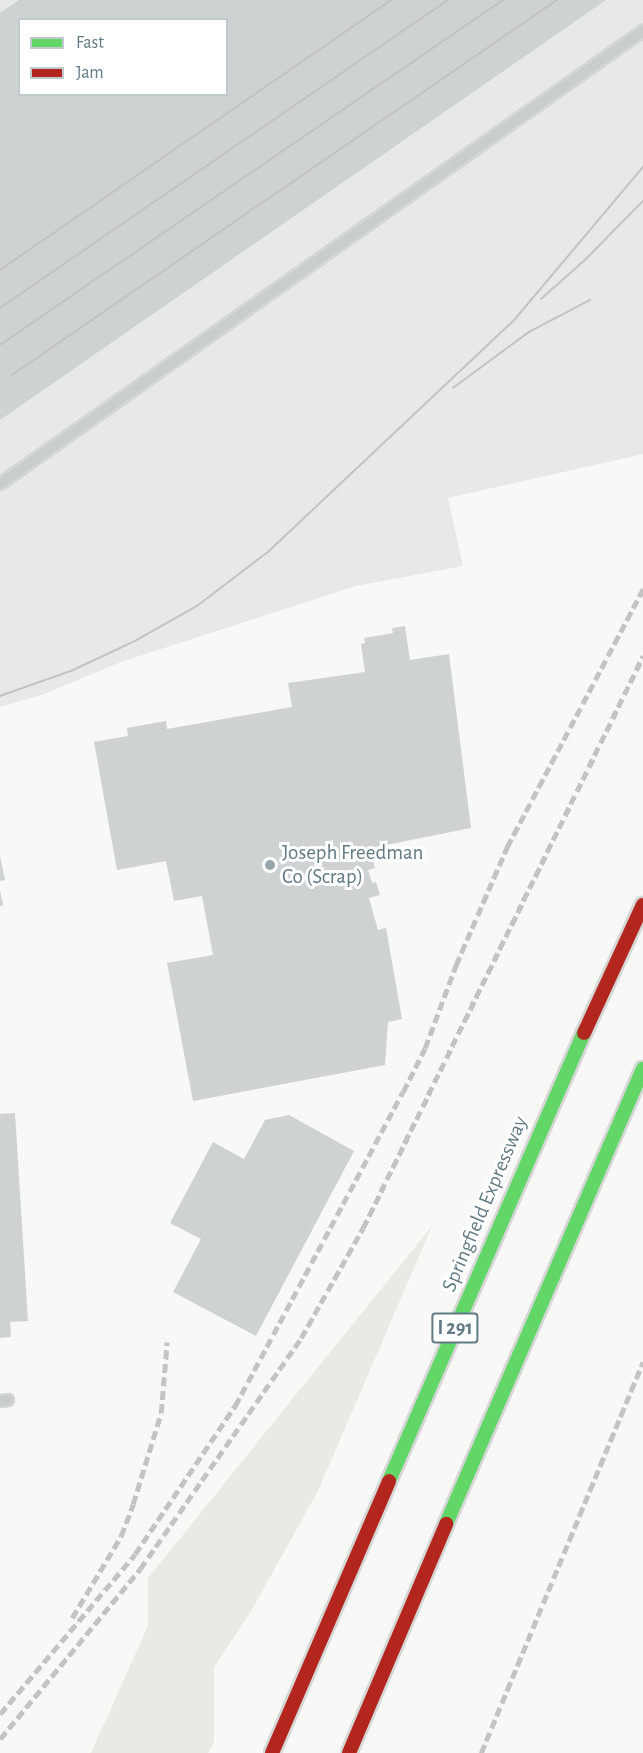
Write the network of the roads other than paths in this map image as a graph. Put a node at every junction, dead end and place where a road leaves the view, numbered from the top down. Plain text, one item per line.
1 (643, 31) edge
2 (0, 484) edge
3 (643, 905) edge
4 (643, 1068) edge
5 (272, 1753) edge
6 (349, 1753) edge

1 - 2 lane
3 - 5 highway, Springfield Expressway / I 291
4 - 6 highway

